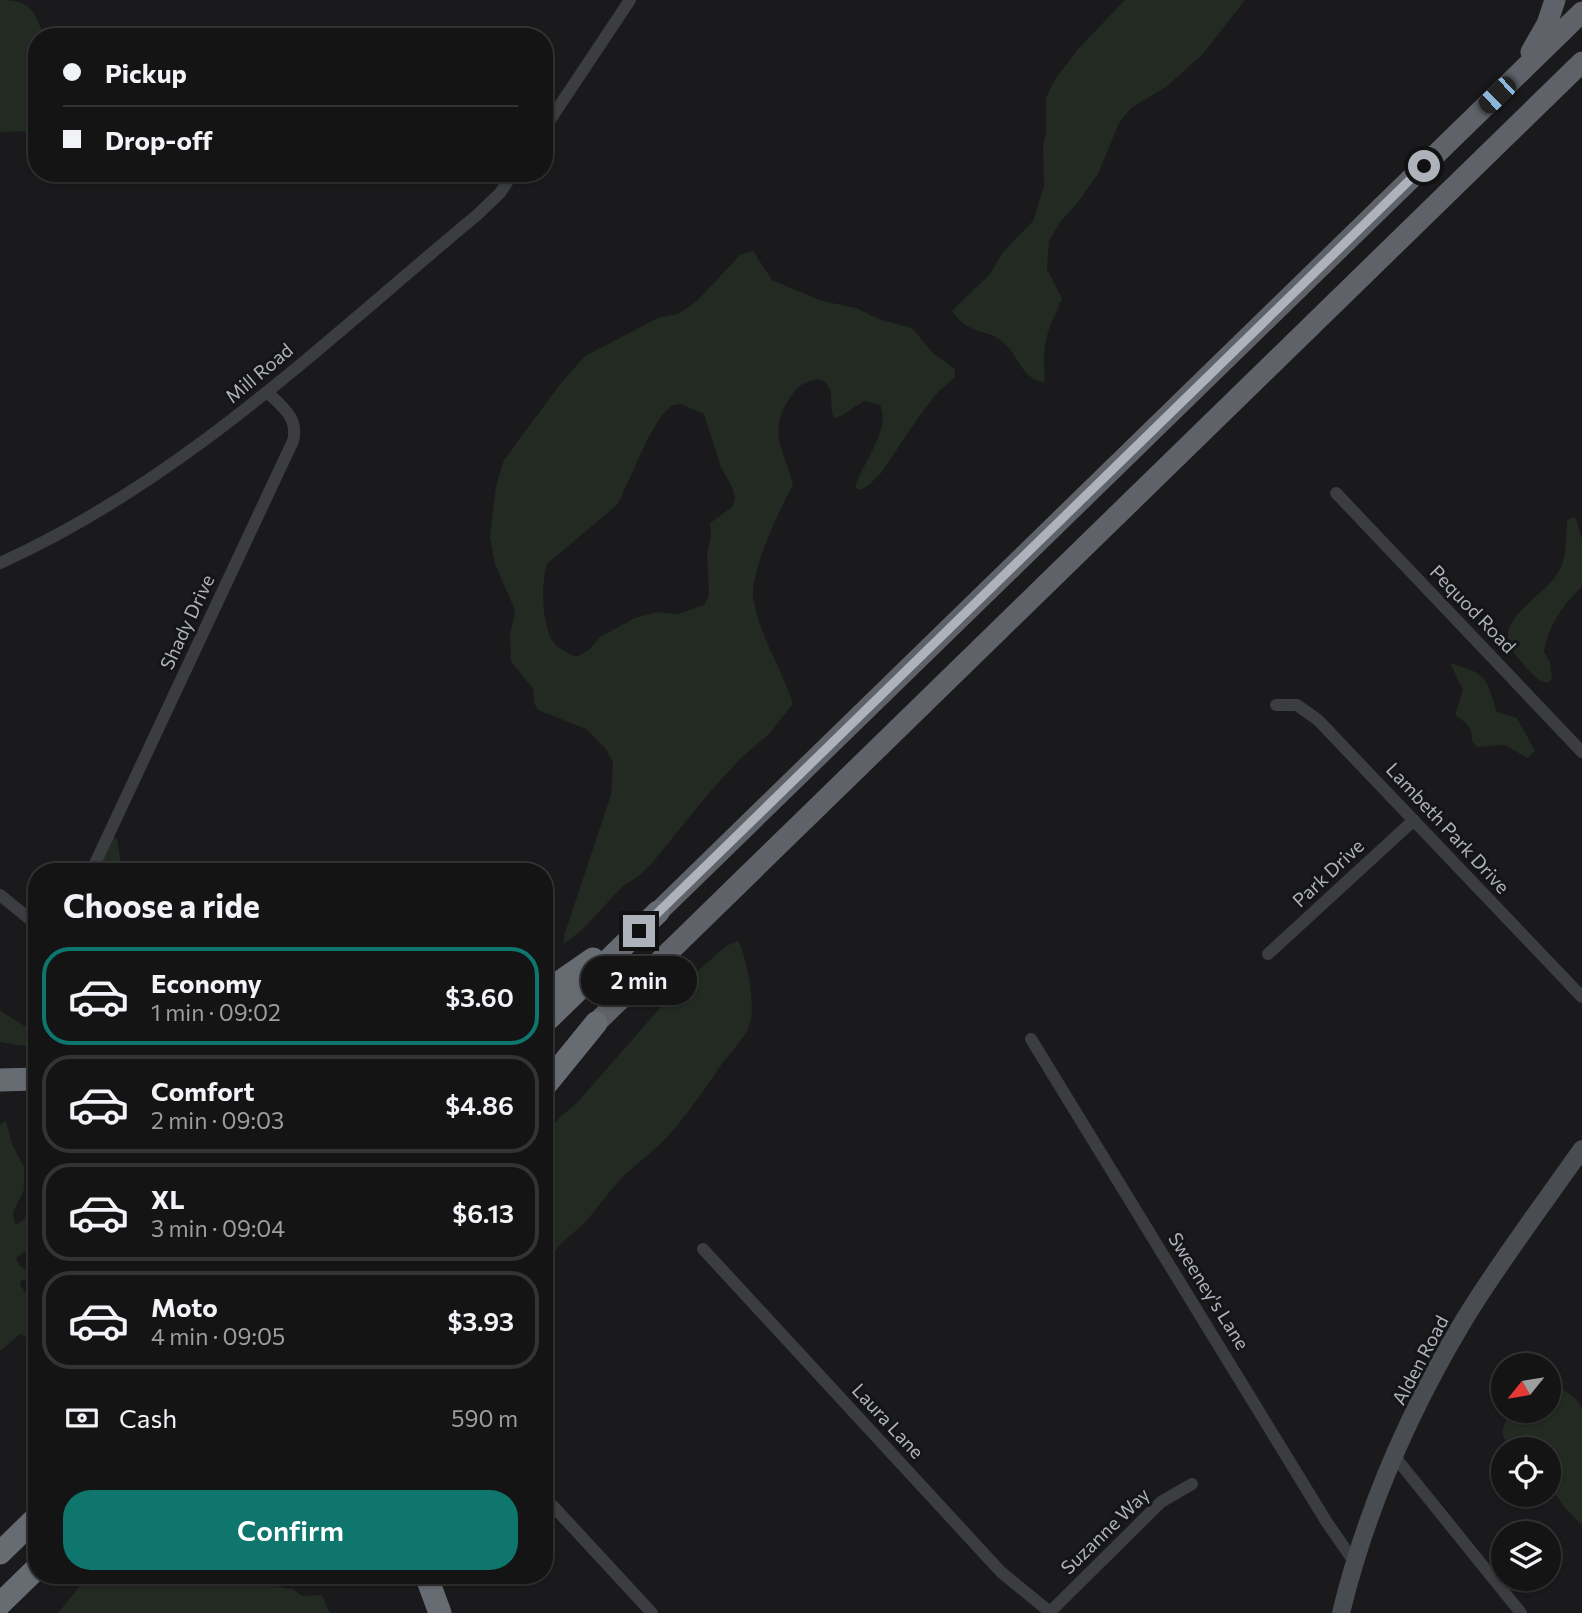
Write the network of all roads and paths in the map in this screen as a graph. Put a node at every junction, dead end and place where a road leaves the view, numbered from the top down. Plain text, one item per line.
1 (630, 0) edge
2 (1555, 0) edge
3 (1582, 12) edge
4 (1582, 62) edge
5 (1582, 70) edge
6 (1513, 79) junction
7 (1532, 110) junction
8 (553, 116) edge
9 (507, 182) edge
10 (268, 393) junction
11 (1336, 493) dead end
12 (0, 563) edge
13 (1276, 705) dead end
14 (1582, 752) edge
15 (1414, 820) junction
16 (95, 863) edge
17 (0, 895) edge
18 (658, 912) junction
19 (28, 918) edge
20 (1268, 954) dead end
21 (553, 987) edge
22 (1582, 998) edge
23 (553, 1014) edge
24 (596, 1023) junction
25 (1031, 1038) dead end
26 (553, 1065) edge
27 (553, 1076) edge
28 (0, 1080) edge
29 (28, 1080) edge
30 (1582, 1150) edge
31 (703, 1249) dead end
32 (1395, 1457) junction
33 (1192, 1484) dead end
34 (553, 1507) edge
35 (28, 1526) edge
36 (0, 1553) edge
37 (1355, 1563) junction
38 (28, 1577) edge
39 (429, 1584) edge
40 (0, 1604) edge
41 (440, 1613) edge
42 (652, 1613) edge
43 (1050, 1613) edge
44 (1341, 1613) edge
45 (1521, 1613) edge

1 - 8 street
2 - 6 highway
3 - 6 highway
4 - 7 highway
5 - 7 highway
6 - 18 highway
7 - 24 highway
9 - 10 street, Mill Road
10 - 12 street, Mill Road
10 - 16 street, Shady Drive
11 - 14 street, Pequod Road
13 - 15 street, Lambeth Park Drive
15 - 20 street, Park Drive
15 - 22 street, Lambeth Park Drive
17 - 19 street
18 - 21 highway
18 - 23 highway
24 - 26 highway
24 - 27 highway
25 - 37 street, Sweeney's Lane
28 - 29 highway
30 - 32 main road, Alden Road
31 - 43 street, Laura Lane
32 - 37 main road, Alden Road
32 - 45 street
33 - 43 street, Suzanne Way
34 - 42 street
35 - 36 highway
37 - 44 main road, Alden Road
38 - 40 highway
39 - 41 highway

